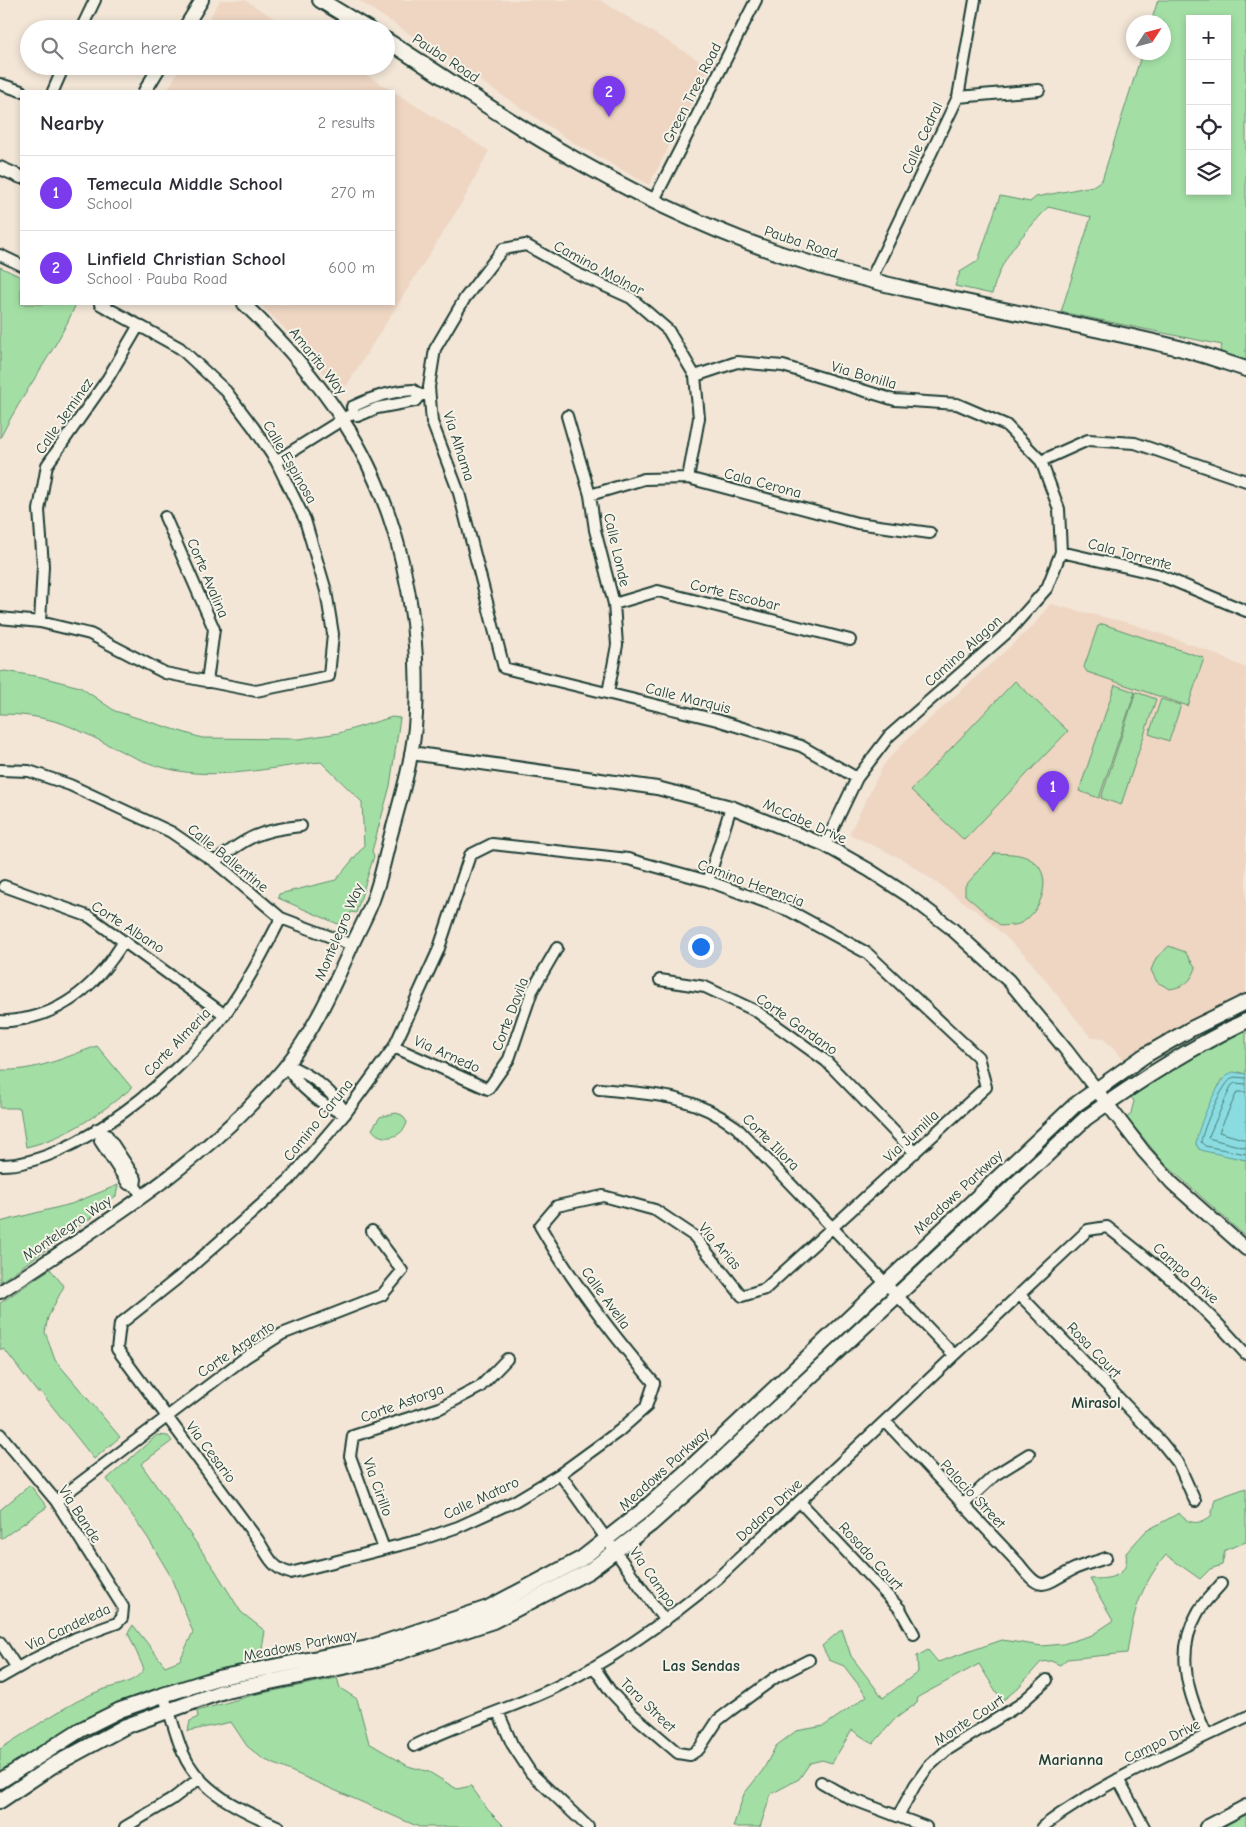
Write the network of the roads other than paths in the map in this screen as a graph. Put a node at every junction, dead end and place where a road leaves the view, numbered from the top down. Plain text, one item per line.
1 (95, 0) edge
2 (202, 0) edge
3 (320, 0) edge
4 (756, 0) edge
5 (975, 0) edge
6 (85, 20) edge
7 (190, 20) edge
8 (353, 20) edge
9 (395, 46) edge
10 (60, 75) edge
11 (155, 75) edge
12 (0, 84) edge
13 (20, 90) edge
14 (53, 90) edge
15 (146, 90) edge
16 (1039, 90) dead end
17 (958, 97) junction
18 (0, 168) edge
19 (20, 177) edge
20 (654, 200) junction
21 (503, 249) joint
22 (0, 255) edge
23 (20, 265) edge
24 (870, 281) junction
25 (102, 305) edge
26 (245, 305) edge
27 (139, 325) junction
28 (1246, 370) edge
29 (695, 376) junction
30 (425, 395) junction
31 (567, 416) dead end
32 (348, 417) junction
33 (276, 461) junction
34 (1041, 461) junction
35 (688, 478) junction
36 (1246, 481) edge
37 (590, 495) junction
38 (165, 517) dead end
39 (930, 533) dead end
40 (1061, 552) junction
41 (614, 604) junction
42 (1246, 611) edge
43 (0, 618) edge
44 (40, 622) junction
45 (850, 640) dead end
46 (504, 668) joint
47 (207, 682) junction
48 (608, 693) junction
49 (411, 753) junction
50 (0, 770) edge
51 (857, 778) junction
52 (731, 807) junction
53 (301, 826) dead end
54 (825, 845) junction
55 (470, 855) joint
56 (215, 862) junction
57 (708, 880) junction
58 (4, 886) dead end
59 (281, 918) junction
60 (124, 940) junction
61 (352, 945) junction
62 (557, 948) dead end
63 (660, 980) dead end
64 (1246, 1002) edge
65 (225, 1015) junction
66 (0, 1021) edge
67 (1246, 1021) edge
68 (394, 1047) junction
69 (978, 1057) joint
70 (286, 1065) junction
71 (488, 1089) joint
72 (599, 1089) dead end
73 (1097, 1090) junction
74 (1107, 1103) junction
75 (345, 1114) junction
76 (99, 1132) junction
77 (915, 1153) junction
78 (0, 1165) edge
79 (138, 1191) junction
80 (540, 1226) joint
81 (1097, 1227) joint
82 (833, 1228) junction
83 (372, 1231) dead end
84 (1246, 1249) edge
85 (884, 1284) junction
86 (0, 1292) edge
87 (1019, 1294) junction
88 (895, 1295) junction
89 (117, 1349) joint
90 (1246, 1354) edge
91 (954, 1355) junction
92 (507, 1359) dead end
93 (654, 1383) joint
94 (166, 1416) junction
95 (885, 1421) junction
96 (0, 1434) edge
97 (353, 1436) joint
98 (1029, 1454) dead end
99 (560, 1474) junction
100 (56, 1501) junction
101 (1195, 1501) dead end
102 (800, 1502) junction
103 (962, 1505) junction
104 (608, 1540) junction
105 (384, 1549) junction
106 (616, 1551) junction
107 (1106, 1558) dead end
108 (282, 1571) joint
109 (1221, 1584) dead end
110 (122, 1618) joint
111 (665, 1621) junction
112 (914, 1634) dead end
113 (0, 1642) edge
114 (809, 1660) dead end
115 (594, 1667) junction
116 (17, 1668) junction
117 (0, 1678) edge
118 (1047, 1680) dead end
119 (163, 1695) junction
120 (170, 1711) junction
121 (498, 1712) junction
122 (1246, 1716) edge
123 (1207, 1736) junction
124 (414, 1746) dead end
125 (200, 1778) junction
126 (1118, 1779) junction
127 (0, 1781) edge
128 (821, 1782) dead end
129 (0, 1802) edge
130 (1246, 1806) edge
131 (898, 1816) junction
132 (125, 1827) edge
133 (279, 1827) edge
134 (588, 1827) edge
135 (926, 1827) edge
136 (1042, 1827) edge
137 (1144, 1827) edge
138 (1206, 1827) edge

1 - 6 street
2 - 7 street
3 - 8 main road
4 - 20 street, Green Tree Road
5 - 17 street, Calle Cedral
9 - 20 main road, Pauba Road
10 - 14 street
11 - 15 street
12 - 13 street
16 - 17 street
17 - 24 street, Calle Cedral
18 - 19 street
20 - 24 main road, Pauba Road
21 - 29 street, Camino Molnar
21 - 30 street, Via Alhama
22 - 23 street
24 - 28 main road, Pauba Road
25 - 27 street, Calle Espinosa
26 - 32 street, Amarita Way
27 - 33 street, Calle Espinosa
27 - 44 street, Calle Jeminez
29 - 34 street, Via Bonilla
29 - 35 street, Camino Molnar
30 - 32 street
30 - 46 street, Via Alhama
31 - 37 street, Calle Londe
32 - 33 street
32 - 49 street, Montelegro Way
33 - 47 street, Calle Espinosa
34 - 36 street
34 - 40 street, Camino Alagon
35 - 37 street, Cala Cerona
35 - 39 street, Cala Cerona
37 - 41 street, Calle Londe
38 - 47 street, Corte Avalina
40 - 42 street, Cala Torrente
40 - 51 street, Camino Alagon
41 - 45 street, Corte Escobar
41 - 48 street, Calle Londe
43 - 44 street
44 - 47 street
46 - 48 street, Calle Marquis
48 - 51 street, Calle Marquis
49 - 52 street, McCabe Drive
49 - 61 street, Montelegro Way
50 - 56 street, Calle Ballentine
51 - 54 street, Camino Alagon
52 - 54 street, McCabe Drive
52 - 57 street
53 - 56 street
54 - 73 street, McCabe Drive
55 - 57 street, Camino Herencia
55 - 68 street, Camino Caruna
56 - 59 street, Calle Ballentine
57 - 69 street, Camino Herencia
58 - 60 street, Corte Albano
59 - 61 street, Calle Ballentine
59 - 65 street, Corte Almeria
60 - 65 street, Corte Albano
60 - 66 street
61 - 70 street, Montelegro Way
62 - 71 street, Corte Davila
63 - 77 street, Corte Gardano
64 - 73 main road, Meadows Parkway
65 - 76 street, Corte Almeria
67 - 74 main road, Meadows Parkway
68 - 71 street, Via Arnedo
68 - 75 street, Camino Caruna
69 - 77 street, Via Jumilla
70 - 75 street
70 - 79 street, Montelegro Way
72 - 82 street, Corte Illora
73 - 74 street, McCabe Drive
73 - 85 main road, Meadows Parkway
74 - 84 street, McCabe Drive
74 - 88 main road, Meadows Parkway
75 - 89 street, Camino Caruna
76 - 78 street, Corte Almeria
76 - 79 street
77 - 82 street, Via Jumilla
79 - 86 street, Montelegro Way
80 - 82 street, Via Arias
80 - 93 street, Calle Avella
81 - 87 street, Dodaro Drive
81 - 90 street, Campo Drive
82 - 85 street, Corte Illora
83 - 94 street, Corte Argento
85 - 88 street, Corte Illora
85 - 104 main road, Meadows Parkway
87 - 91 street, Dodaro Drive
87 - 101 street, Rosa Court
88 - 91 street, Corte Illora
88 - 106 main road, Meadows Parkway
89 - 94 street, Via Cesario
91 - 95 street, Dodaro Drive
92 - 97 street, Corte Astorga
93 - 99 street, Calle Mataro
94 - 100 street, Corte Argento
94 - 108 street, Via Cesario
95 - 102 street, Dodaro Drive
95 - 103 street, Palacio Street
96 - 100 street, Via Bande
97 - 105 street, Via Cirillo
98 - 103 street
99 - 104 street, Via Campo
99 - 105 street, Calle Mataro
100 - 110 street, Via Bande
102 - 111 street, Dodaro Drive
102 - 112 street, Rosado Court
103 - 107 street, Palacio Street
104 - 106 street, Via Campo
104 - 119 main road, Meadows Parkway
105 - 108 street, Calle Mataro
106 - 111 street, Via Campo
106 - 120 main road, Meadows Parkway
109 - 123 street
110 - 116 street, Via Candeleda
111 - 115 street, Dodaro Drive
113 - 116 street
114 - 115 street, Tara Street
115 - 121 street, Dodaro Drive
116 - 117 street, Via Candeleda
118 - 131 street, Monte Court
119 - 120 street
119 - 127 main road, Meadows Parkway
120 - 125 street
120 - 129 main road, Meadows Parkway
121 - 124 street, Dodaro Drive
121 - 134 street
122 - 123 street, Campo Drive
123 - 126 street, Campo Drive
125 - 132 street
125 - 133 street
126 - 136 street, Campo Drive
126 - 137 street
128 - 131 street
130 - 138 street
131 - 135 street

